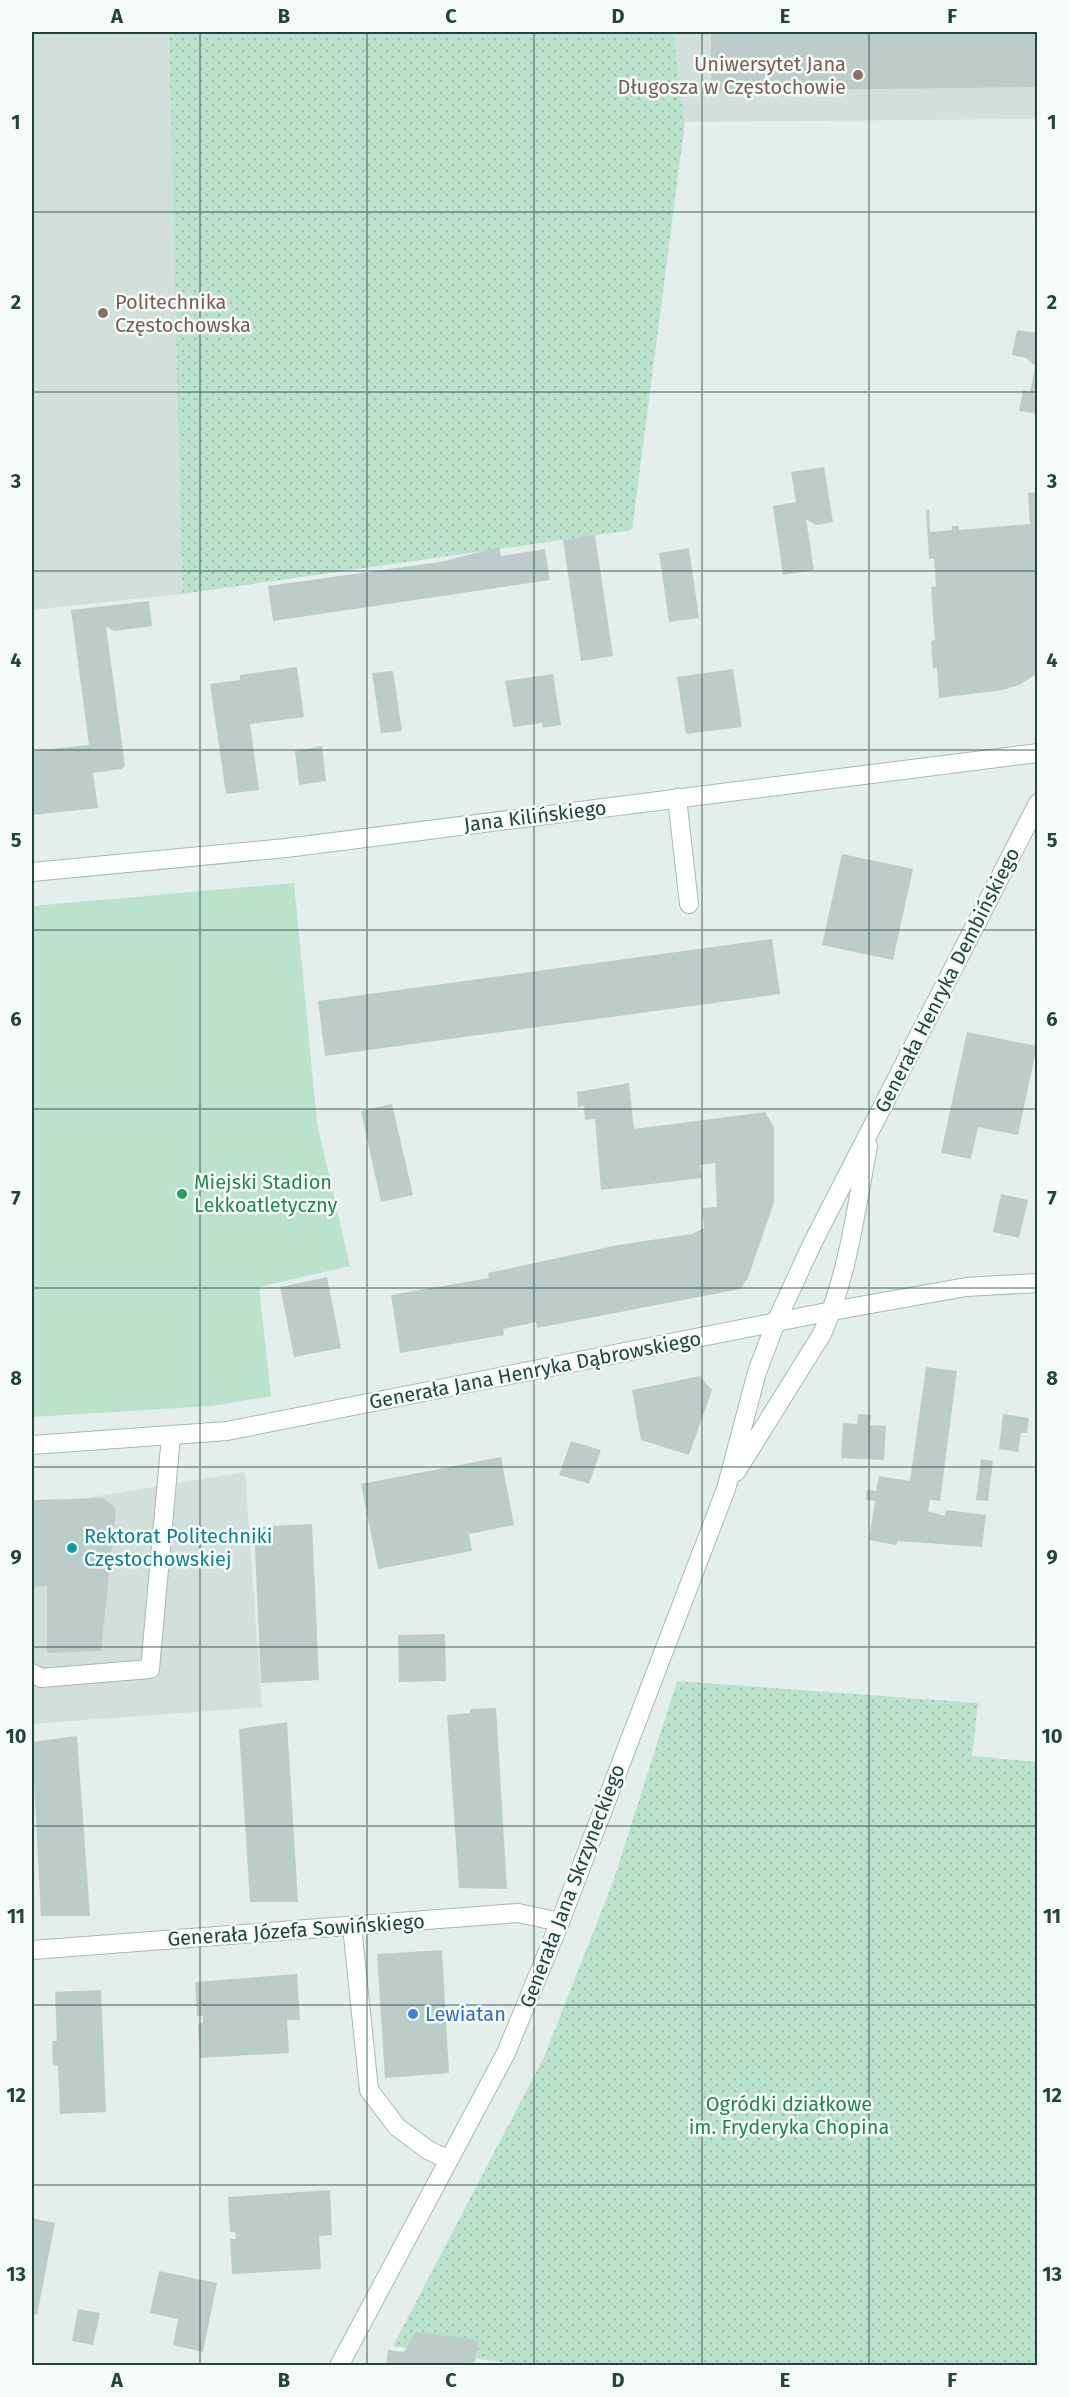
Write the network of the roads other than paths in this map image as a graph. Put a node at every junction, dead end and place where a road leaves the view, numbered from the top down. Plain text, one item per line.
1 (1038, 753) edge
2 (677, 798) junction
3 (1038, 803) edge
4 (32, 872) edge
5 (689, 904) dead end
6 (872, 1124) junction
7 (1038, 1283) edge
8 (832, 1311) junction
9 (776, 1322) junction
10 (171, 1436) junction
11 (32, 1445) edge
12 (726, 1489) junction
13 (32, 1673) edge
14 (560, 1922) junction
15 (352, 1926) junction
16 (32, 1950) edge
17 (449, 2160) junction
18 (339, 2366) edge

1 - 2 street, Jana Kilińskiego
2 - 4 street, Jana Kilińskiego
2 - 5 street
3 - 6 street, Generała Henryka Dembińskiego
6 - 8 street, Generała Henryka Dembińskiego
6 - 9 street, Generała Henryka Dembińskiego
7 - 8 street, Generała Jana Henryka Dąbrowskiego
8 - 9 street, Generała Jana Henryka Dąbrowskiego
8 - 12 street, Generała Jana Skrzyneckiego
9 - 10 street, Generała Jana Henryka Dąbrowskiego
9 - 12 street, Generała Jana Skrzyneckiego
10 - 11 street, Generała Jana Henryka Dąbrowskiego
10 - 13 street
12 - 14 street, Generała Jana Skrzyneckiego
14 - 15 street, Generała Józefa Sowińskiego
14 - 17 street, Generała Jana Skrzyneckiego
15 - 16 street, Generała Józefa Sowińskiego
15 - 17 street
17 - 18 street, Generała Jana Skrzyneckiego

